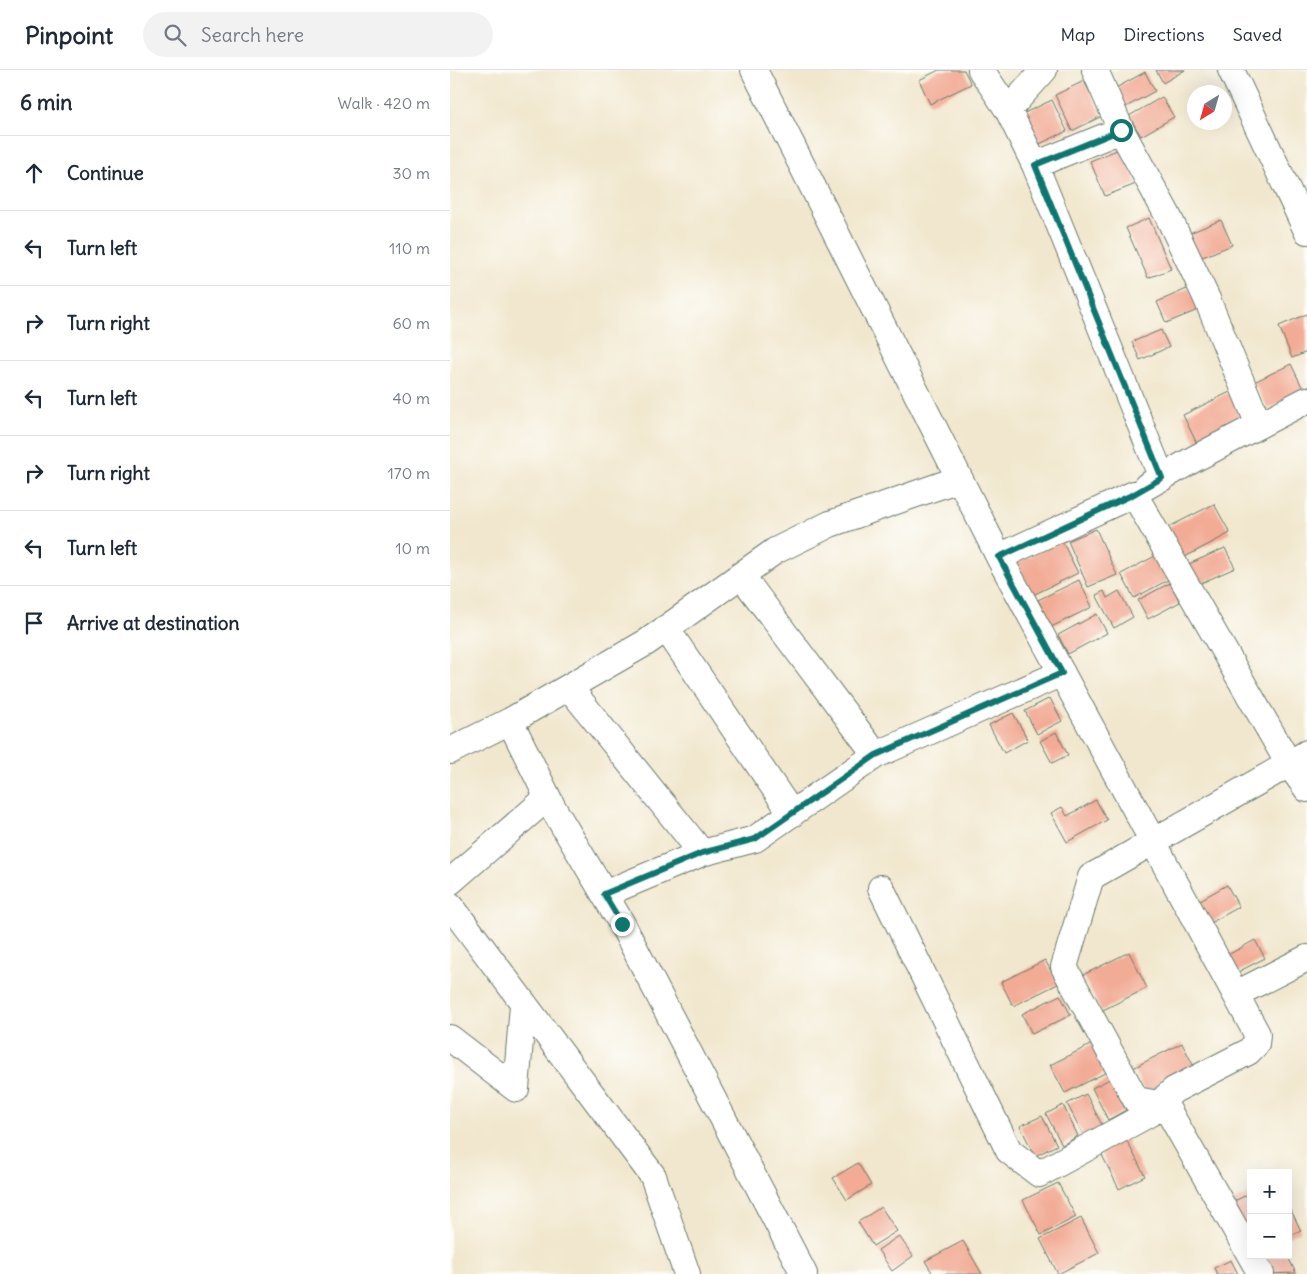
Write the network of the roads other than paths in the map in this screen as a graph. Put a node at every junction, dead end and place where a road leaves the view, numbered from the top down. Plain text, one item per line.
1 (754, 70) edge
2 (981, 70) edge
3 (1044, 70) edge
4 (1095, 70) edge
5 (1231, 70) edge
6 (1008, 110) junction
7 (1121, 130) junction
8 (1035, 165) junction
9 (1299, 193) edge
10 (1307, 231) edge
11 (1307, 400) edge
12 (1259, 425) junction
13 (1162, 478) junction
14 (960, 479) junction
15 (1134, 494) junction
16 (999, 557) junction
17 (741, 575) junction
18 (666, 628) junction
19 (1062, 673) junction
20 (569, 687) junction
21 (510, 721) junction
22 (450, 751) edge
23 (876, 755) junction
24 (1298, 758) edge
25 (1307, 789) edge
26 (547, 798) junction
27 (792, 814) junction
28 (1152, 840) junction
29 (702, 853) junction
30 (450, 882) edge
31 (881, 888) dead end
32 (604, 894) junction
33 (450, 905) edge
34 (1307, 958) edge
35 (1236, 994) junction
36 (523, 1005) junction
37 (450, 1038) edge
38 (1165, 1105) junction
39 (687, 1274) edge
40 (804, 1274) edge
41 (1261, 1274) edge

1 - 14 street
2 - 6 street
3 - 6 street
4 - 7 street
5 - 9 street
6 - 8 street
7 - 8 street
7 - 12 street
8 - 13 street
9 - 10 street
11 - 12 street
12 - 13 street
13 - 15 street
14 - 16 street
14 - 17 street
15 - 16 street
15 - 24 street
16 - 19 street
17 - 18 street
17 - 23 street
18 - 20 street
18 - 27 street
19 - 23 street
19 - 28 street
20 - 21 street
20 - 29 street
21 - 22 street
21 - 26 street
23 - 27 street
24 - 25 street
24 - 28 street
26 - 30 street
26 - 32 street
27 - 29 street
28 - 35 street
28 - 38 street
29 - 32 street
31 - 38 street
32 - 40 street
33 - 36 street
34 - 35 street
35 - 38 street
36 - 37 street
36 - 39 street
38 - 41 street

